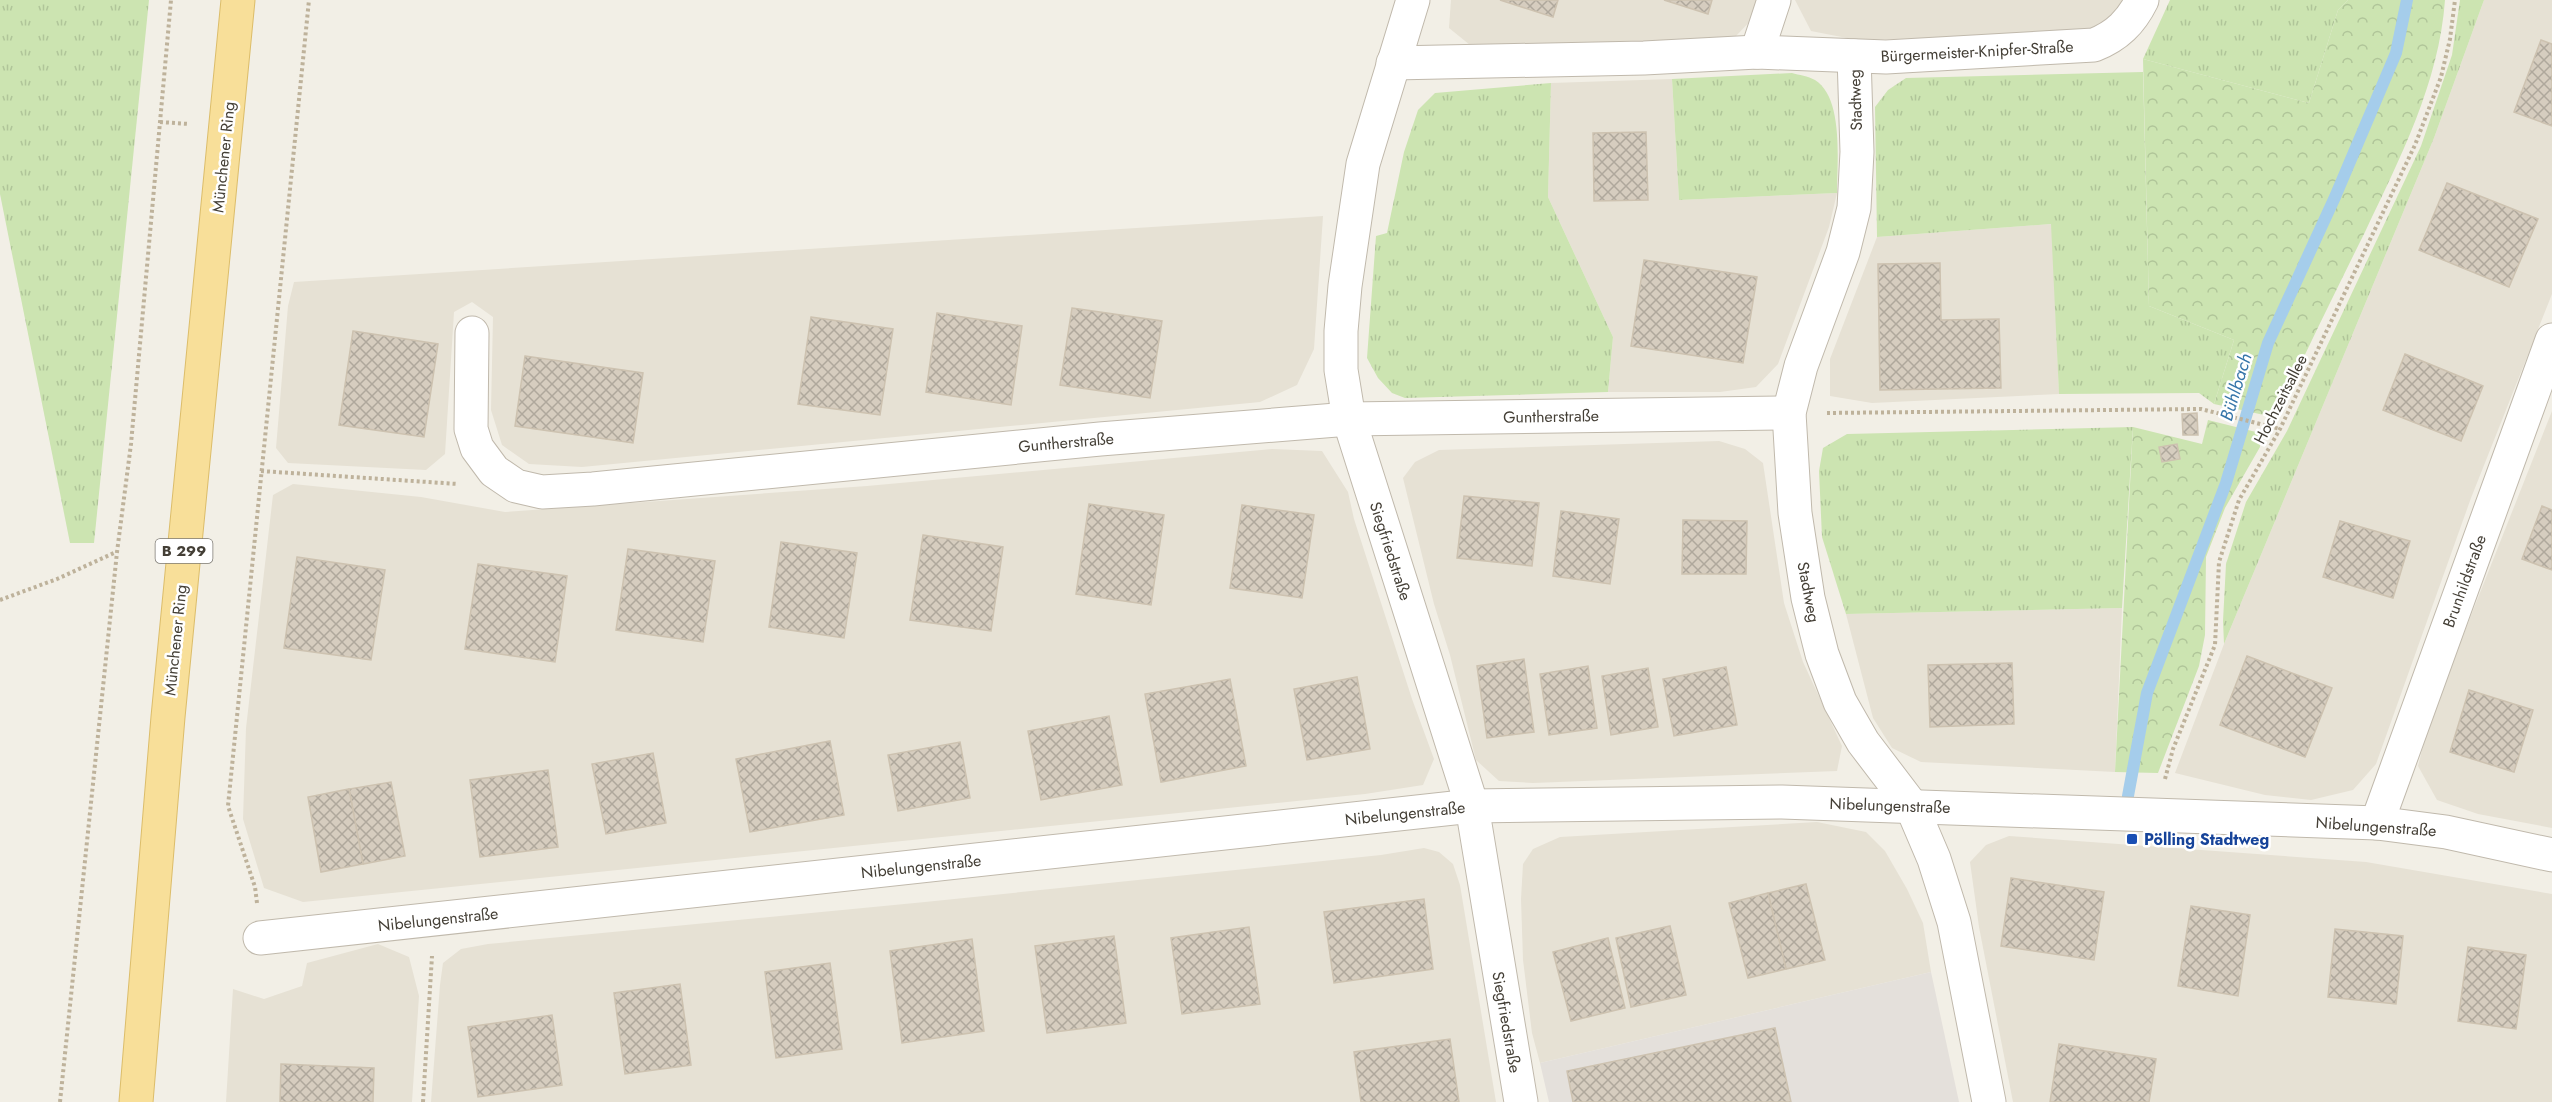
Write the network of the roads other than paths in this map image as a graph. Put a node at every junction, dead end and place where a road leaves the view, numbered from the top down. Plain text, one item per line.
1 (238, 0) edge
2 (1413, 0) edge
3 (1774, 0) edge
4 (2142, 0) edge
5 (1756, 52) junction
6 (1854, 56) junction
7 (1394, 63) junction
8 (472, 333) dead end
9 (2552, 340) edge
10 (1789, 413) junction
11 (1349, 419) junction
12 (1472, 806) junction
13 (1911, 806) junction
14 (2377, 823) junction
15 (2552, 855) edge
16 (260, 938) road end
17 (136, 1102) edge
18 (1521, 1102) edge
19 (1989, 1102) edge

1 - 17 main road, Münchener Ring / B 299
2 - 7 street, Siegfriedstraße
3 - 5 street
4 - 6 street, Bürgermeister-Knipfer-Straße
5 - 6 street, Bürgermeister-Knipfer-Straße
5 - 7 street, Bürgermeister-Knipfer-Straße
6 - 10 street, Stadtweg
7 - 11 street, Siegfriedstraße
8 - 11 street, Guntherstraße
9 - 14 street, Brunhildstraße
10 - 11 street, Guntherstraße
10 - 13 street, Stadtweg
11 - 12 street, Siegfriedstraße
12 - 13 street, Nibelungenstraße
12 - 16 street, Nibelungenstraße
12 - 18 street, Siegfriedstraße
13 - 14 street, Nibelungenstraße
13 - 19 street, Stadtweg
14 - 15 street, Nibelungenstraße

